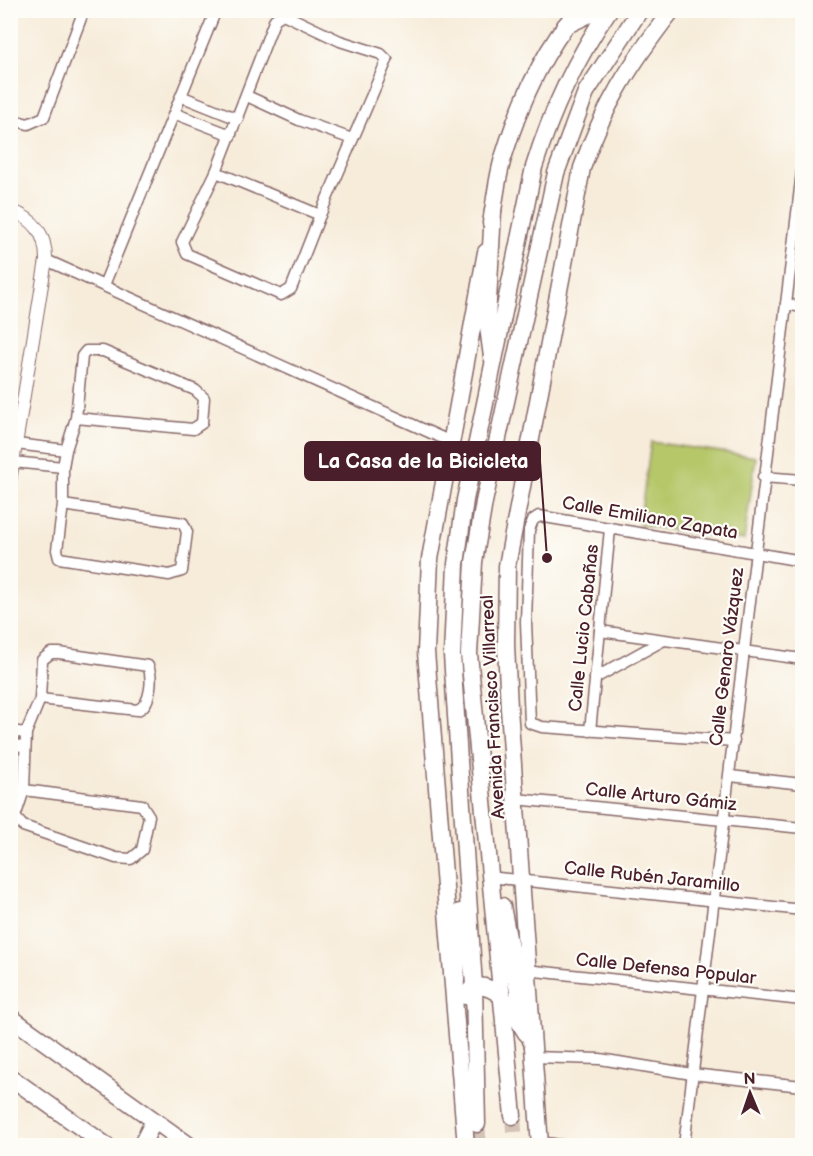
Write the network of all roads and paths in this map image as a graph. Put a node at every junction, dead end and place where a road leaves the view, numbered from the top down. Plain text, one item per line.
1 (84, 10) edge
2 (216, 10) edge
3 (578, 10) edge
4 (598, 10) edge
5 (609, 10) edge
6 (640, 10) edge
7 (672, 10) edge
8 (565, 26) junction
9 (247, 96) junction
10 (183, 97) junction
11 (176, 114) junction
12 (10, 119) edge
13 (238, 119) junction
14 (231, 135) junction
15 (352, 139) junction
16 (216, 172) junction
17 (802, 172) edge
18 (10, 210) edge
19 (493, 211) junction
20 (320, 215) junction
21 (800, 220) edge
22 (46, 260) junction
23 (104, 285) junction
24 (786, 304) junction
25 (802, 306) edge
26 (494, 369) junction
27 (76, 418) junction
28 (449, 441) junction
29 (16, 444) junction
30 (66, 450) junction
31 (13, 462) junction
32 (63, 467) junction
33 (763, 477) junction
34 (802, 480) edge
35 (10, 481) edge
36 (63, 505) junction
37 (610, 529) junction
38 (756, 553) junction
39 (802, 561) edge
40 (600, 631) junction
41 (662, 641) junction
42 (744, 652) junction
43 (802, 659) edge
44 (595, 678) junction
45 (40, 699) junction
46 (10, 731) edge
47 (590, 731) junction
48 (26, 733) junction
49 (734, 741) junction
50 (10, 745) edge
51 (25, 746) junction
52 (730, 776) junction
53 (802, 784) edge
54 (482, 787) junction
55 (24, 790) junction
56 (516, 799) junction
57 (463, 818) junction
58 (724, 820) junction
59 (802, 828) edge
60 (498, 878) junction
61 (522, 881) junction
62 (713, 899) junction
63 (802, 910) edge
64 (526, 970) junction
65 (474, 986) junction
66 (702, 989) junction
67 (500, 993) junction
68 (455, 997) junction
69 (802, 1000) edge
70 (10, 1017) edge
71 (456, 1037) junction
72 (532, 1049) junction
73 (692, 1074) junction
74 (10, 1077) edge
75 (802, 1086) edge
76 (513, 1116) tunnel mouth
77 (154, 1121) junction
78 (477, 1124) tunnel mouth
79 (540, 1144) edge
80 (107, 1146) edge
81 (141, 1146) edge
82 (190, 1146) edge
83 (466, 1146) edge
84 (567, 1146) edge
85 (684, 1146) edge

1 - 12 street
2 - 10 street
3 - 8 main road
4 - 8 main road
5 - 26 main road, Avenida Francisco Villarreal
6 - 54 main road, Avenida Francisco Villarreal
7 - 56 main road, Avenida Francisco Villarreal
8 - 19 main road
9 - 13 street
9 - 15 street
9 - 15 street
10 - 11 street
10 - 13 street
11 - 14 street
11 - 23 street
13 - 14 street
14 - 16 street
15 - 20 street
16 - 20 street
16 - 20 street
17 - 21 street, Calle Genaro Vázquez
18 - 22 street
19 - 26 main road
19 - 28 main road
21 - 24 street, Calle Genaro Vázquez
22 - 23 street
22 - 29 street
23 - 28 street
24 - 25 street
24 - 33 street, Calle Genaro Vázquez
26 - 57 main road, Avenida Francisco Villarreal
27 - 27 street
27 - 30 street
28 - 68 main road
29 - 30 street
29 - 31 street
30 - 32 street
31 - 32 street
31 - 35 street
32 - 36 street
33 - 34 street
33 - 38 street, Calle Genaro Vázquez
36 - 36 street
37 - 38 street, Calle Emiliano Zapata
37 - 40 street, Calle Lucio Cabañas
37 - 47 street, Calle Emiliano Zapata
38 - 39 street, Calle Emiliano Zapata
38 - 42 street, Calle Genaro Vázquez
40 - 41 street
40 - 44 street, Calle Lucio Cabañas
41 - 42 street
41 - 44 street
42 - 43 street
42 - 49 street, Calle Genaro Vázquez
44 - 47 street, Calle Lucio Cabañas
45 - 45 street
45 - 48 street
46 - 48 street
47 - 49 street
48 - 51 street
49 - 52 street, Calle Genaro Vázquez
50 - 51 street
51 - 55 street
52 - 53 street
52 - 58 street, Calle Genaro Vázquez
54 - 60 main road
54 - 67 main road, Avenida Francisco Villarreal
55 - 55 street
56 - 58 street, Calle Arturo Gámiz
56 - 61 main road, Avenida Francisco Villarreal
57 - 65 main road, Avenida Francisco Villarreal
57 - 68 main road
58 - 59 street, Calle Arturo Gámiz
58 - 62 street, Calle Genaro Vázquez
60 - 61 street, Calle Rubén Jaramillo
60 - 72 main road
61 - 62 street, Calle Rubén Jaramillo
61 - 64 main road, Avenida Francisco Villarreal
62 - 63 street, Calle Rubén Jaramillo
62 - 66 street, Calle Genaro Vázquez
64 - 66 street, Calle Defensa Popular
64 - 72 main road, Avenida Francisco Villarreal
65 - 67 main road
65 - 71 main road
65 - 78 main road, Avenida Francisco Villarreal
66 - 69 street, Calle Defensa Popular
66 - 73 street, Calle Genaro Vázquez
67 - 72 main road
67 - 76 main road, Avenida Francisco Villarreal
68 - 71 main road
70 - 77 main road
71 - 83 main road
72 - 73 street
72 - 79 main road, Avenida Francisco Villarreal
73 - 75 street
73 - 85 street, Calle Genaro Vázquez
74 - 80 main road
77 - 81 main road
77 - 82 main road
79 - 84 street

